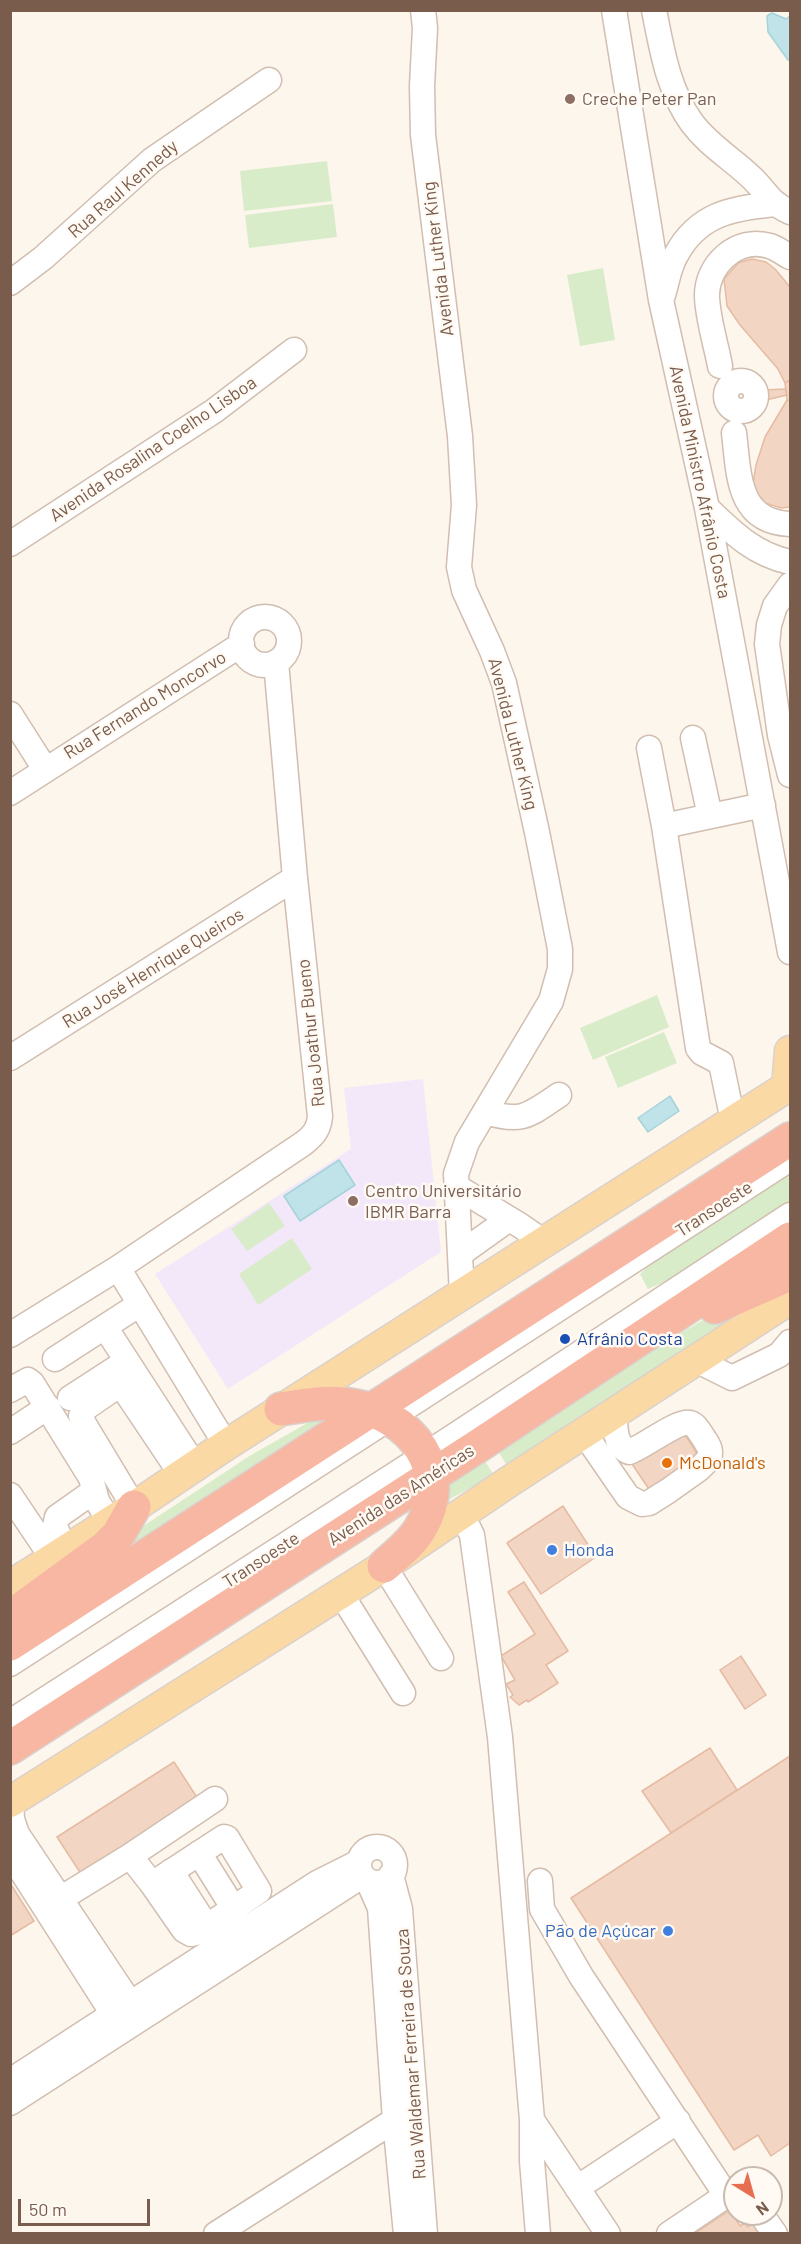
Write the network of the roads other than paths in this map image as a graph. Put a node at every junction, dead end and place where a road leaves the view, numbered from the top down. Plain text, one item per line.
1 (423, 10) edge
2 (614, 10) edge
3 (654, 10) edge
4 (269, 80) dead end
5 (783, 208) edge
6 (790, 257) edge
7 (10, 283) edge
8 (661, 300) junction
9 (294, 350) dead end
10 (707, 508) junction
11 (790, 524) edge
12 (10, 544) edge
13 (790, 562) edge
14 (790, 585) edge
15 (242, 644) junction
16 (276, 662) junction
17 (10, 714) edge
18 (693, 738) dead end
19 (649, 748) dead end
20 (45, 769) junction
21 (790, 775) edge
22 (10, 793) edge
23 (763, 805) junction
24 (710, 816) junction
25 (664, 826) junction
26 (295, 878) junction
27 (790, 952) edge
28 (790, 1051) edge
29 (10, 1058) edge
30 (789, 1086) edge
31 (559, 1095) dead end
32 (485, 1112) junction
33 (734, 1121) junction
34 (790, 1139) edge
35 (790, 1159) edge
36 (457, 1187) junction
37 (790, 1215) edge
38 (509, 1219) junction
39 (790, 1239) edge
40 (544, 1242) junction
41 (460, 1254) junction
42 (118, 1268) junction
43 (790, 1274) edge
44 (462, 1295) junction
45 (790, 1299) edge
46 (140, 1304) junction
47 (105, 1327) junction
48 (10, 1335) edge
49 (790, 1342) edge
50 (619, 1351) junction
51 (55, 1359) dead end
52 (696, 1360) junction
53 (127, 1361) junction
54 (10, 1390) edge
55 (70, 1398) dead end
56 (48, 1407) junction
57 (281, 1409) junction
58 (614, 1413) junction
59 (381, 1414) junction
60 (10, 1432) edge
61 (584, 1432) junction
62 (226, 1445) junction
63 (428, 1466) junction
64 (188, 1470) junction
65 (94, 1491) junction
66 (10, 1495) edge
67 (122, 1515) junction
68 (457, 1515) junction
69 (59, 1555) junction
70 (384, 1566) junction
71 (10, 1586) edge
72 (341, 1593) junction
73 (10, 1617) edge
74 (10, 1644) edge
75 (441, 1659) dead end
76 (10, 1664) edge
77 (403, 1693) dead end
78 (10, 1722) edge
79 (10, 1748) edge
80 (215, 1800) dead end
81 (11, 1802) edge
82 (10, 1853) edge
83 (199, 1853) junction
84 (130, 1856) junction
85 (363, 1873) junction
86 (391, 1875) junction
87 (162, 1878) junction
88 (540, 1881) dead end
89 (53, 1903) junction
90 (234, 1909) junction
91 (127, 2017) junction
92 (12, 2094) edge
93 (405, 2116) junction
94 (532, 2120) junction
95 (678, 2121) junction
96 (723, 2185) edge
97 (577, 2188) junction
98 (723, 2200) edge
99 (608, 2233) edge
100 (216, 2234) edge
101 (406, 2234) edge
102 (425, 2234) edge
103 (538, 2234) edge
104 (669, 2234) edge

1 - 32 street, Avenida Luther King
2 - 8 street, Avenida Ministro Afrânio Costa
3 - 5 street
4 - 7 street, Rua Raul Kennedy
5 - 8 street
6 - 11 street
8 - 10 street, Avenida Ministro Afrânio Costa
9 - 12 street, Avenida Rosalina Coelho Lisboa
10 - 13 street
10 - 23 street, Avenida Ministro Afrânio Costa
14 - 21 street
15 - 16 street
15 - 16 street, Rua Fernando Moncorvo
15 - 20 street, Rua Fernando Moncorvo
16 - 26 street, Rua Joathur Bueno
17 - 20 street
18 - 24 street
19 - 25 street
20 - 22 street, Rua Fernando Moncorvo
23 - 24 street
23 - 27 street, Avenida Ministro Afrânio Costa
24 - 25 street
25 - 33 street
26 - 29 street, Rua José Henrique Queiros
26 - 42 street, Rua Joathur Bueno
28 - 30 main road
30 - 33 main road
31 - 32 street
32 - 36 street, Avenida Luther King
33 - 40 main road
34 - 59 highway
35 - 59 street, Transoeste
36 - 38 street
36 - 41 street, Avenida Luther King
37 - 63 street, Transoeste
38 - 40 street
38 - 41 street
39 - 50 highway, Avenida das Américas
40 - 44 main road
41 - 44 street, Avenida Luther King
42 - 46 street
42 - 48 street, Rua Joathur Bueno
43 - 50 highway
44 - 57 main road
45 - 52 main road
46 - 47 street
46 - 62 street
47 - 51 street
47 - 53 street
49 - 52 street
50 - 63 highway, Avenida das Américas
52 - 58 main road
53 - 55 street
53 - 64 street
54 - 56 street
56 - 60 street
56 - 65 street
57 - 59 highway
57 - 62 main road
58 - 61 main road
58 - 61 street
59 - 63 highway
59 - 74 highway
59 - 76 street, Transoeste
61 - 68 main road
62 - 64 main road
63 - 70 highway
63 - 78 street, Transoeste
63 - 79 highway, Avenida das Américas
64 - 67 main road
64 - 67 street
65 - 67 street
65 - 69 street
66 - 69 street
67 - 69 main road
67 - 73 highway
68 - 70 main road
68 - 94 street
69 - 71 main road
70 - 72 main road
70 - 75 street
72 - 77 street
72 - 81 main road
80 - 84 street
81 - 89 street
82 - 89 street
83 - 87 street
83 - 90 street
83 - 90 street
84 - 87 street
84 - 89 street
85 - 86 street, Rua Waldemar Ferreira de Souza
85 - 86 street, Rua Waldemar Ferreira de Souza
85 - 91 street, Rua Waldemar Ferreira de Souza
85 - 93 street, Rua Waldemar Ferreira de Souza
86 - 93 street, Rua Waldemar Ferreira de Souza
87 - 90 street
88 - 95 street
89 - 91 street
91 - 92 street, Rua Waldemar Ferreira de Souza
93 - 100 street
93 - 101 street, Rua Waldemar Ferreira de Souza
93 - 102 street, Rua Waldemar Ferreira de Souza
94 - 97 street
94 - 103 street
95 - 96 street
95 - 97 street
97 - 99 street
98 - 104 street

